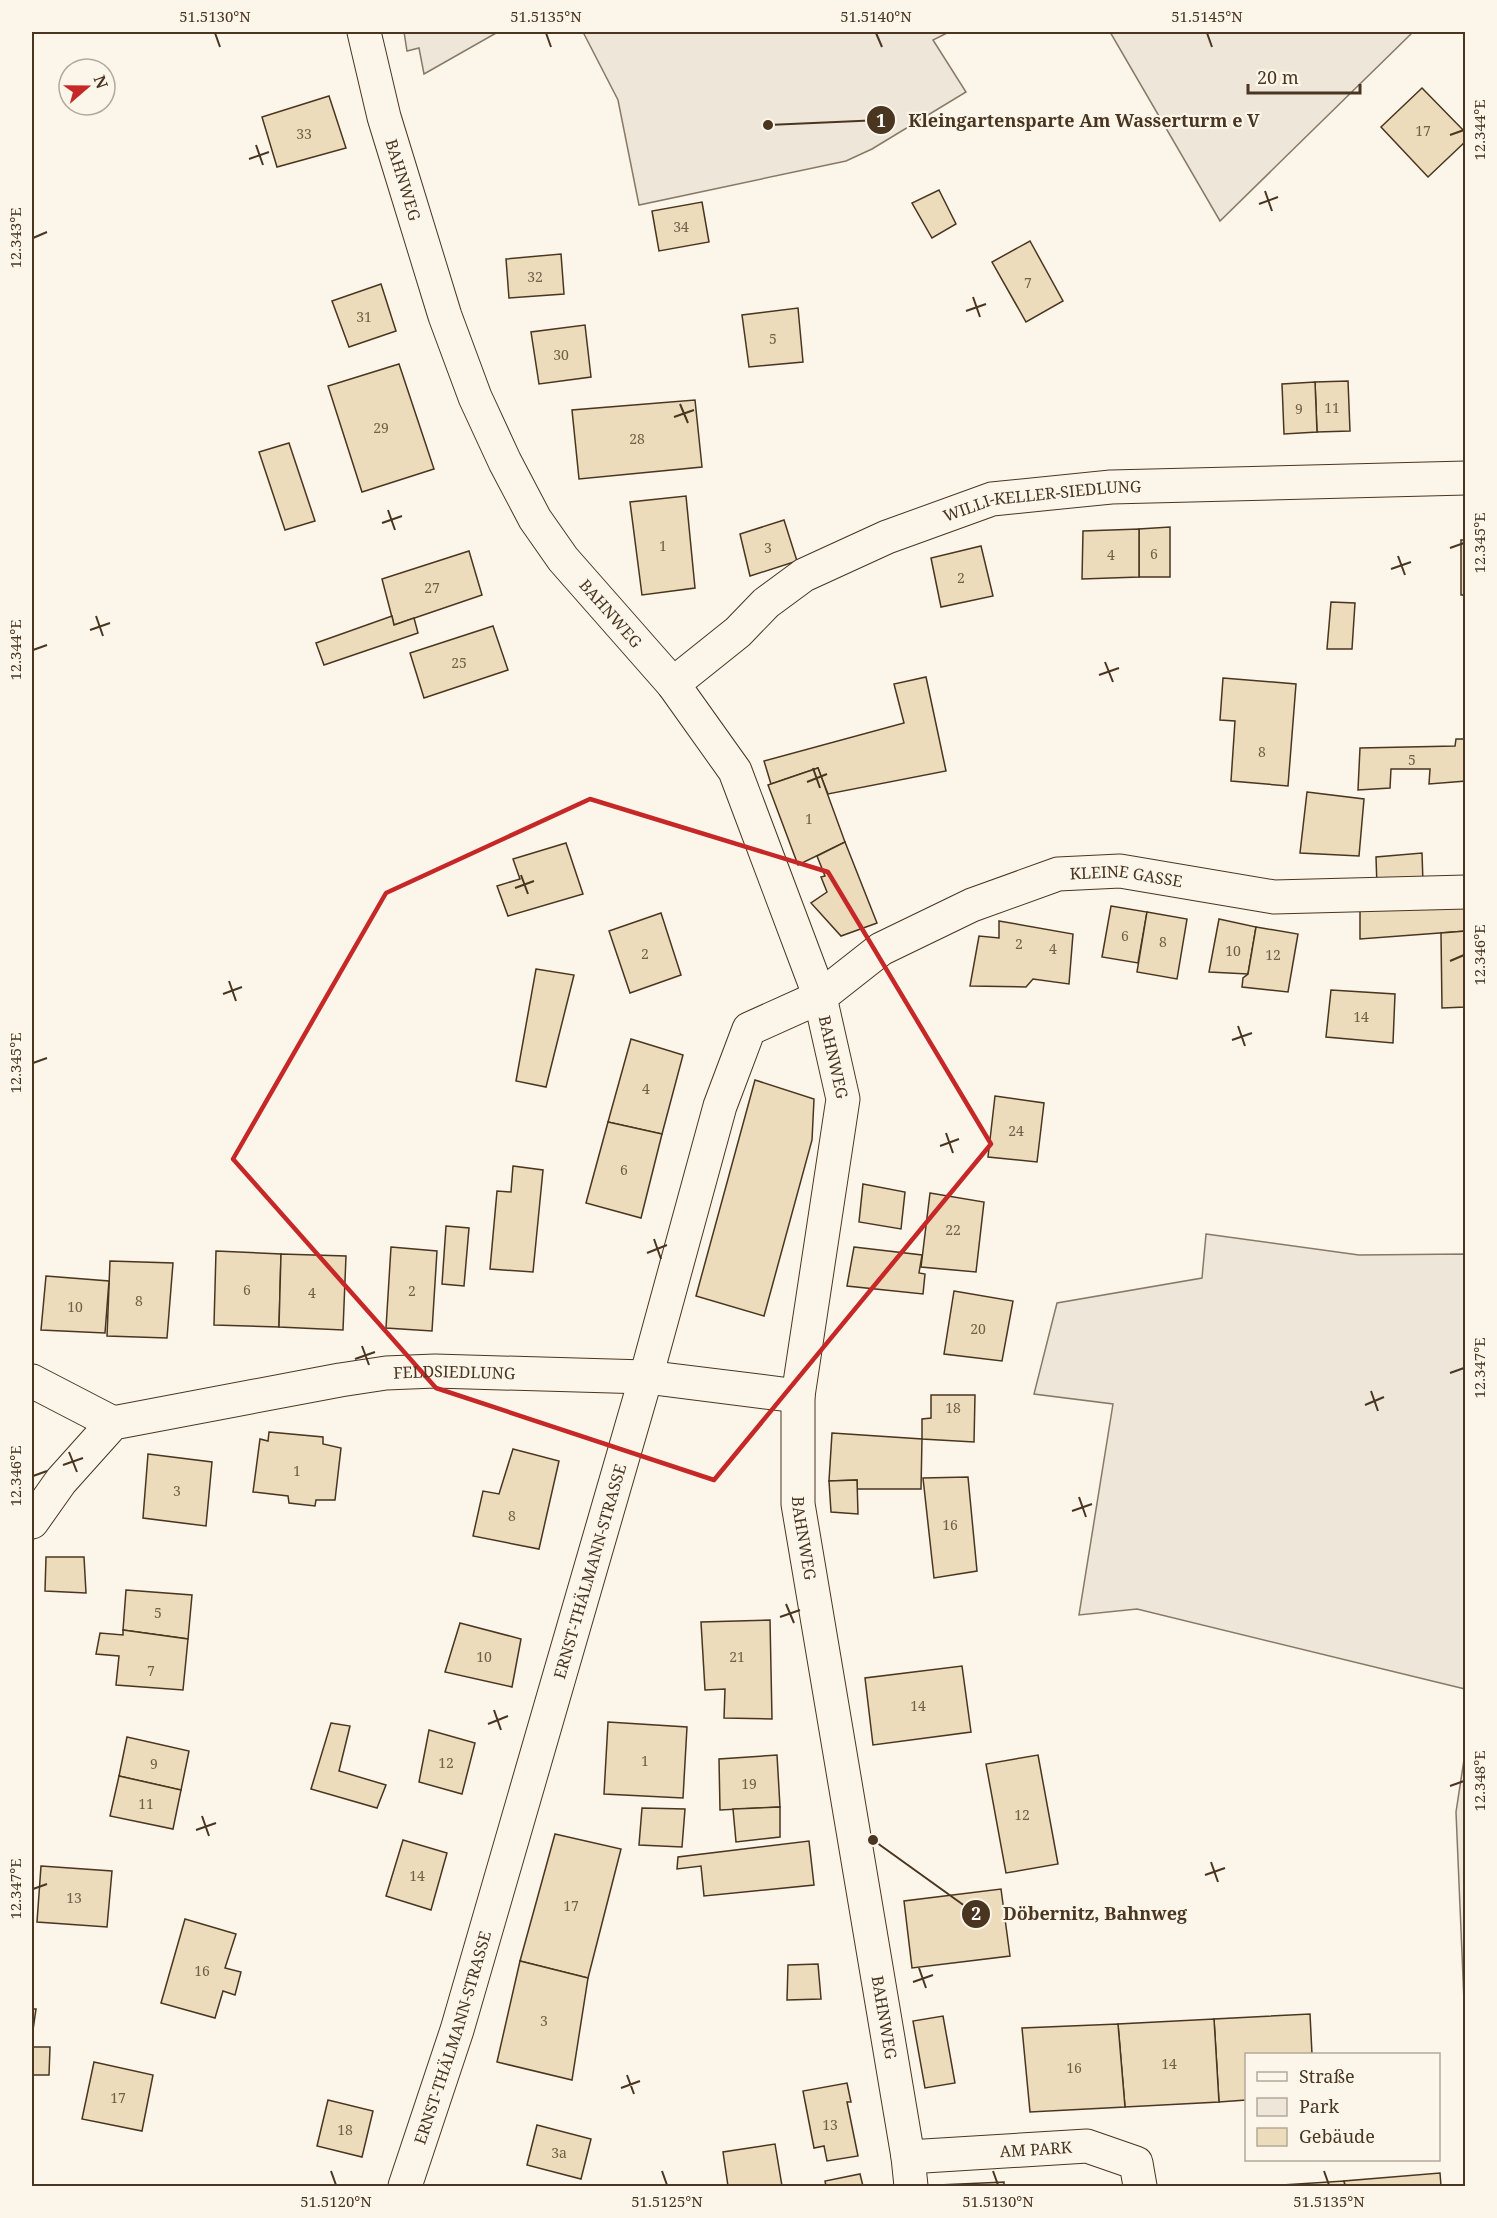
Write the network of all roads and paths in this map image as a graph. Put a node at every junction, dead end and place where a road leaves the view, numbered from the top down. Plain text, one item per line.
1 (364, 32) edge
2 (1466, 478) edge
3 (673, 684) junction
4 (1466, 892) edge
5 (820, 997) junction
6 (646, 1377) junction
7 (32, 1382) edge
8 (798, 1396) junction
9 (113, 1424) junction
10 (32, 1522) edge
11 (910, 2172) edge
12 (405, 2187) edge
13 (1140, 2187) edge

1 - 3 street, BAHNWEG
2 - 3 street, WILLI-KELLER-SIEDLUNG
3 - 5 street, BAHNWEG
4 - 5 street, KLEINE GASSE
5 - 6 street, ERNST-THÄLMANN-STRASSE
5 - 8 street, BAHNWEG
6 - 8 street, FELDSIEDLUNG
6 - 9 street, FELDSIEDLUNG
6 - 12 street, ERNST-THÄLMANN-STRASSE
7 - 9 street
8 - 11 street, BAHNWEG
9 - 10 street
11 - 13 street, AM PARK

